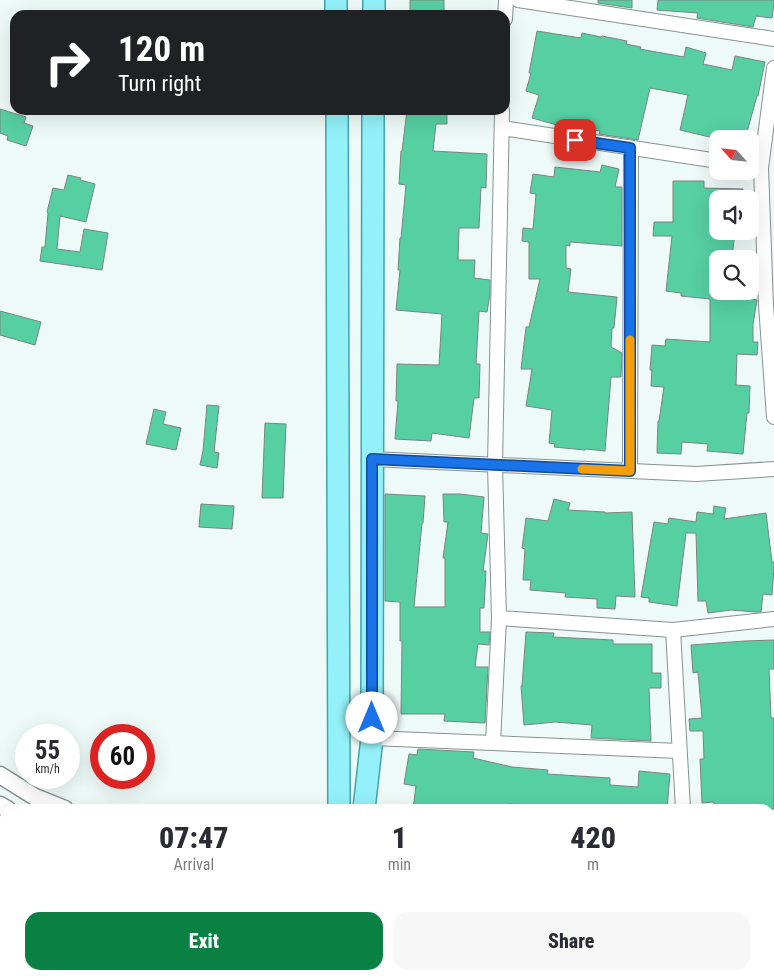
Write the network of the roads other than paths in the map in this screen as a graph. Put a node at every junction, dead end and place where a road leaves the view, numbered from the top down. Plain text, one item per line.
1 (518, 0) edge
2 (774, 39) edge
3 (774, 68) edge
4 (337, 115) edge
5 (373, 115) edge
6 (502, 115) edge
7 (502, 128) junction
8 (630, 148) junction
9 (759, 150) edge
10 (709, 161) edge
11 (757, 180) edge
12 (774, 417) edge
13 (372, 459) junction
14 (495, 465) junction
15 (774, 469) edge
16 (630, 471) junction
17 (499, 618) junction
18 (774, 619) edge
19 (672, 630) junction
20 (372, 738) junction
21 (493, 743) junction
22 (679, 751) junction
23 (0, 775) edge
24 (53, 804) edge
25 (339, 804) edge
26 (365, 804) edge
27 (683, 804) edge

1 - 2 street
3 - 9 street
4 - 25 main road
5 - 13 main road
6 - 7 street
7 - 8 street
7 - 14 street
8 - 10 street
8 - 16 street
11 - 12 street
13 - 14 street
13 - 20 main road
14 - 16 street
14 - 17 street
15 - 16 street
17 - 19 street
17 - 21 street
18 - 19 street
19 - 22 street
20 - 21 street
20 - 26 main road
21 - 22 street
22 - 27 street
23 - 24 street

